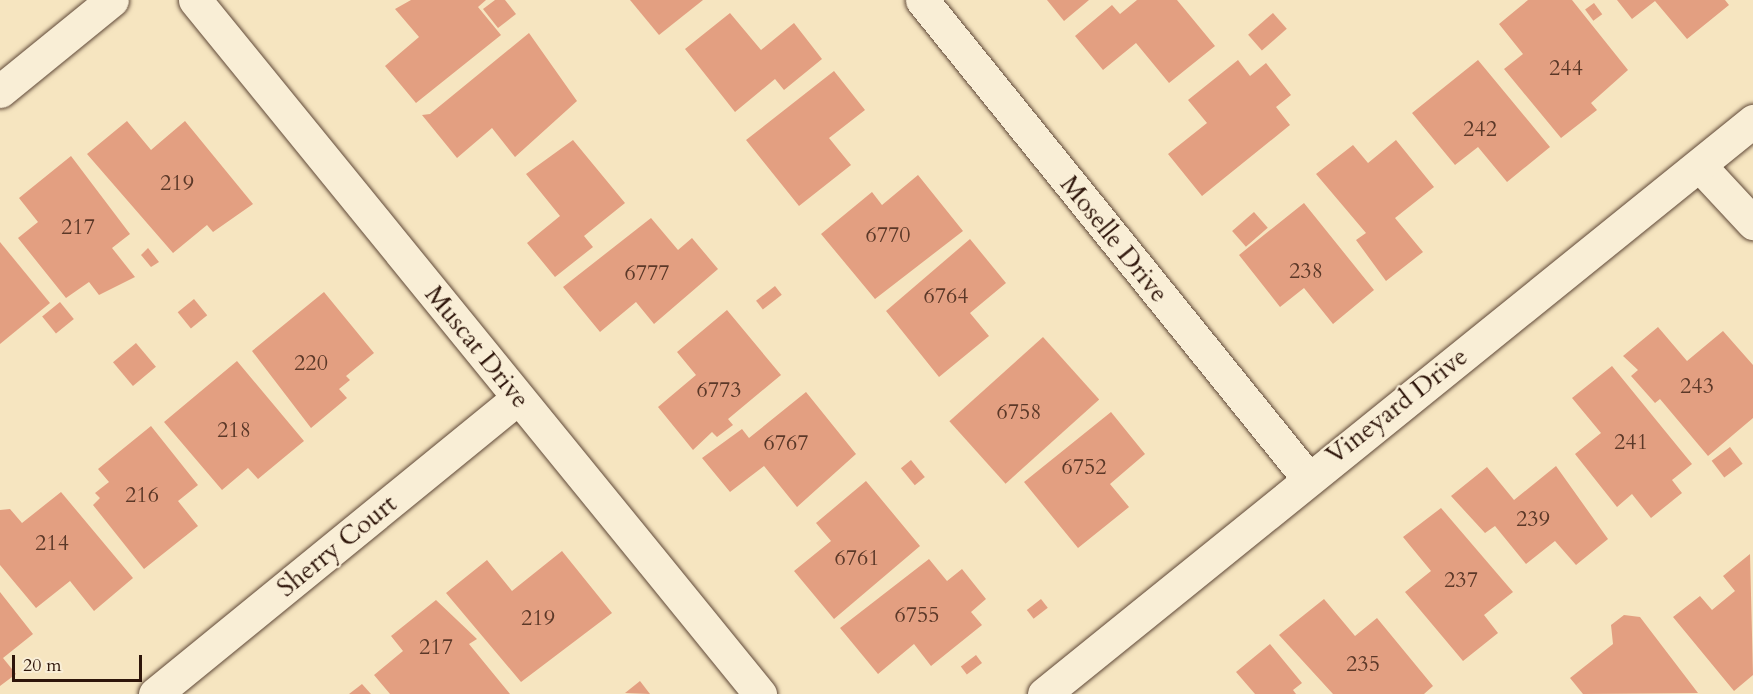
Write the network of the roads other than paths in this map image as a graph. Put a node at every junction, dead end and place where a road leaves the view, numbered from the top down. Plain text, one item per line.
1 (112, 0) edge
2 (195, 0) edge
3 (922, 0) edge
4 (0, 91) edge
5 (1753, 121) edge
6 (1700, 166) junction
7 (1753, 223) edge
8 (519, 398) junction
9 (1307, 477) junction
10 (155, 694) edge
11 (760, 694) edge
12 (1044, 694) edge

1 - 4 street
2 - 8 street, Muscat Drive
3 - 9 street, Moselle Drive
5 - 6 street, Vineyard Drive
6 - 7 street
6 - 9 street, Vineyard Drive
8 - 10 street, Sherry Court
8 - 11 street, Muscat Drive
9 - 12 street, Vineyard Drive

